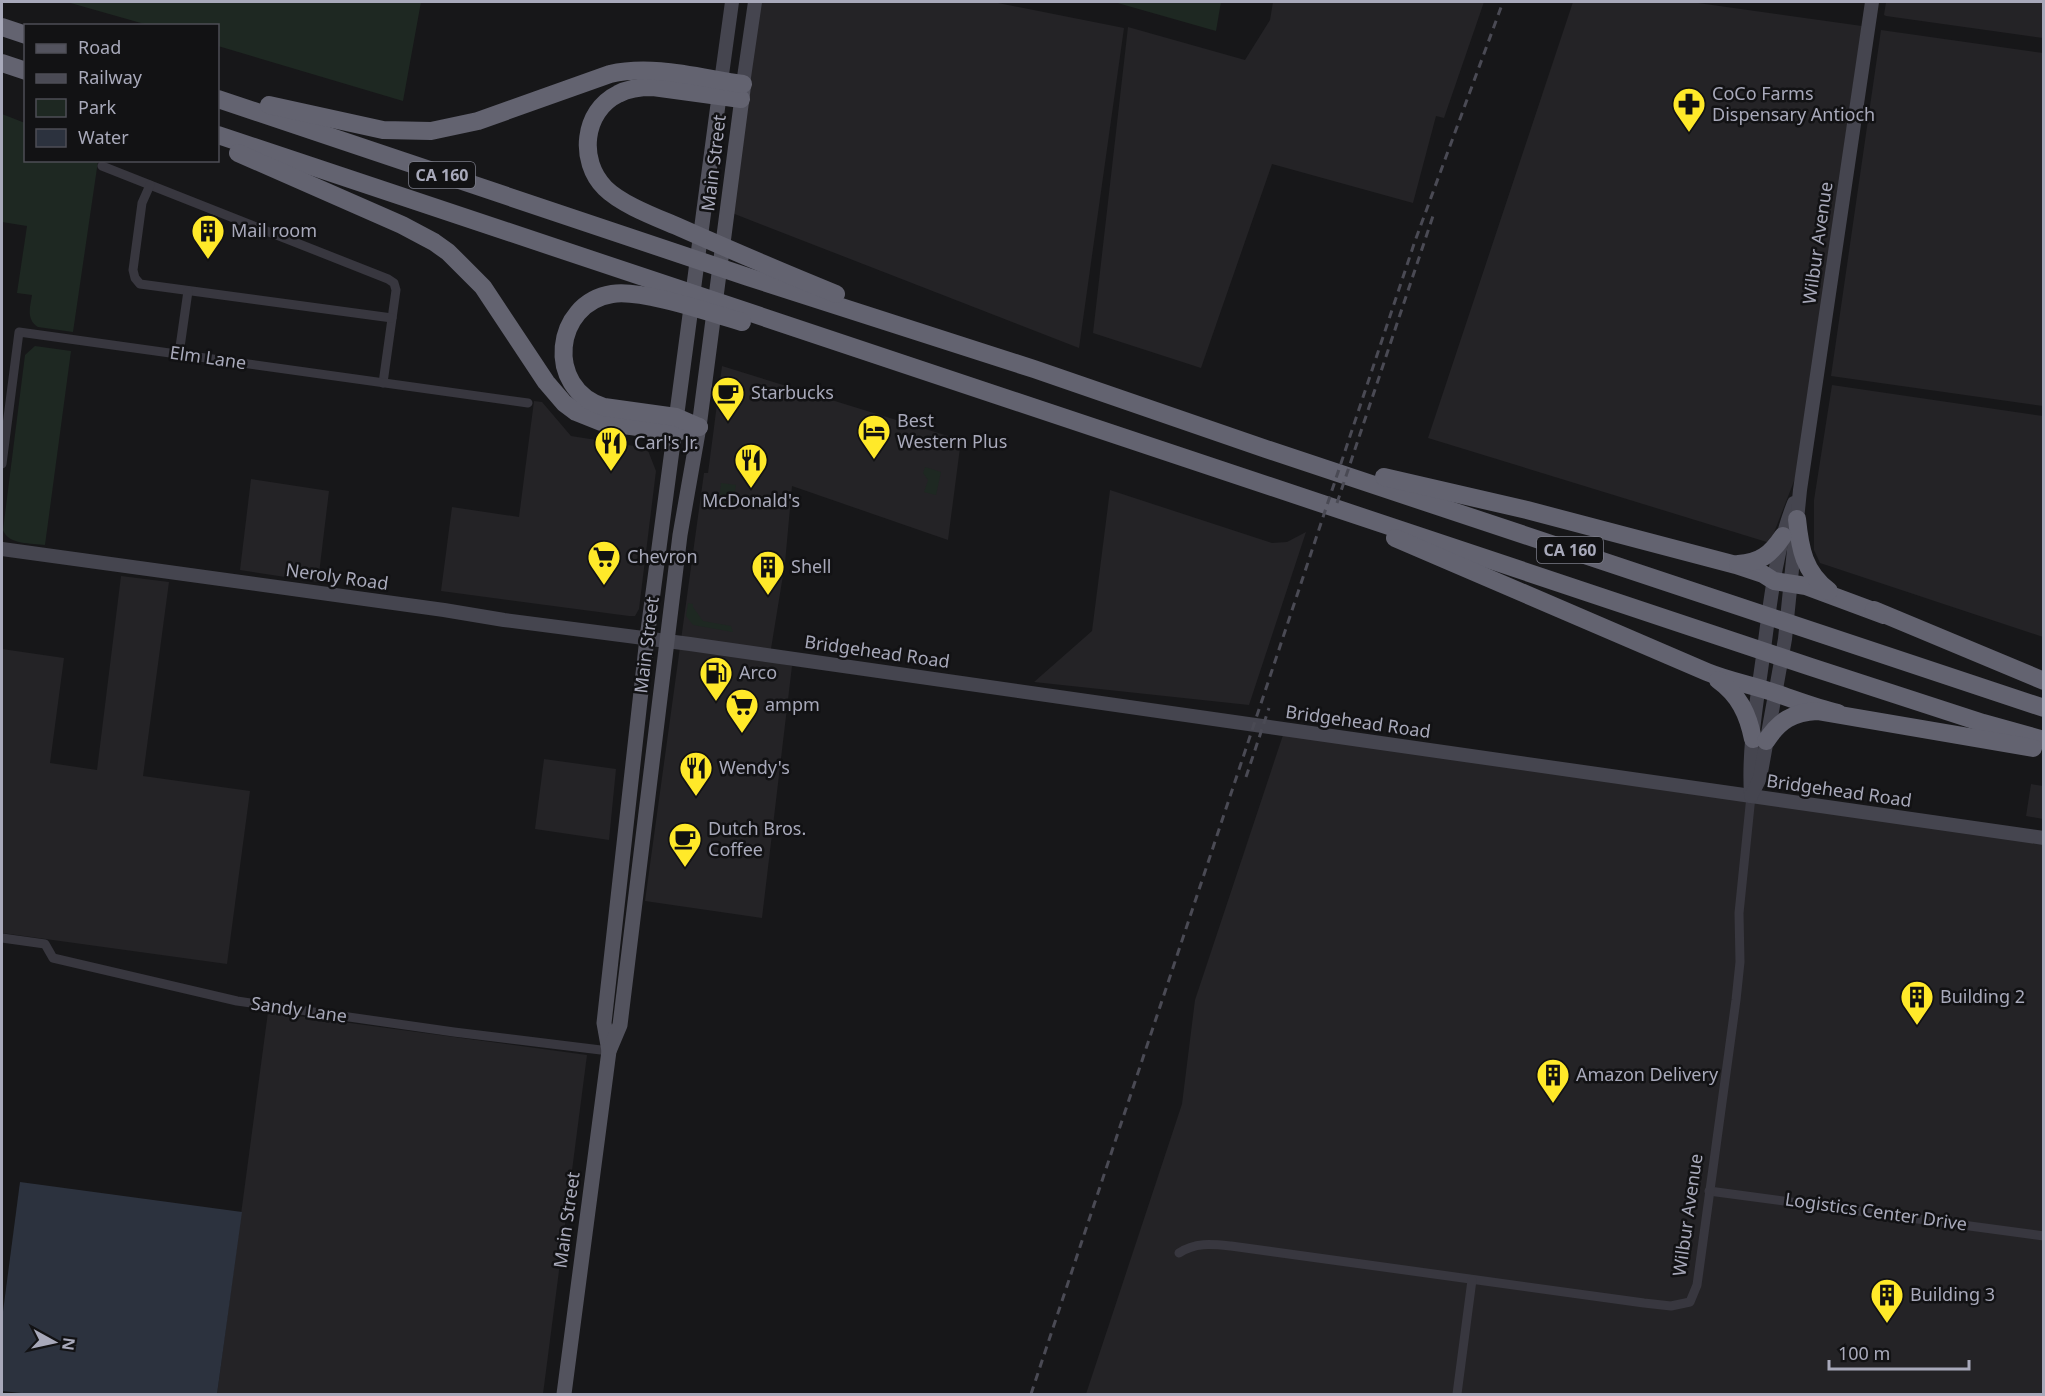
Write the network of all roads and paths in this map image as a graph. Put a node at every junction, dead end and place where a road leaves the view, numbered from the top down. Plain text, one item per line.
1 (732, 2) edge
2 (755, 2) edge
3 (1872, 2) edge
4 (2, 27) edge
5 (24, 34) edge
6 (2, 63) edge
7 (24, 69) edge
8 (720, 89) junction
9 (219, 91) edge
10 (742, 91) junction
11 (219, 99) edge
12 (219, 135) edge
13 (219, 144) edge
14 (102, 166) dead end
15 (150, 185) junction
16 (188, 291) junction
17 (659, 291) junction
18 (392, 318) junction
19 (179, 354) junction
20 (1034, 369) junction
21 (383, 383) junction
22 (528, 403) dead end
23 (675, 425) junction
24 (699, 428) junction
25 (2, 464) edge
26 (1396, 486) junction
27 (1800, 490) junction
28 (1797, 519) junction
29 (1386, 529) junction
30 (1783, 536) junction
31 (2, 549) edge
32 (1736, 565) junction
33 (1783, 582) junction
34 (1884, 615) junction
35 (647, 638) junction
36 (667, 641) junction
37 (1707, 672) junction
38 (2043, 681) edge
39 (1758, 688) junction
40 (1776, 693) junction
41 (2043, 708) edge
42 (1838, 713) junction
43 (1759, 740) junction
44 (2043, 740) edge
45 (2043, 750) edge
46 (1751, 796) junction
47 (2043, 838) edge
48 (2, 938) edge
49 (609, 1051) junction
50 (1709, 1191) junction
51 (2043, 1236) edge
52 (1179, 1253) dead end
53 (1472, 1280) junction
54 (564, 1395) edge
55 (1457, 1395) edge

1 - 8 street
2 - 10 street
3 - 27 street, Wilbur Avenue
4 - 5 highway
6 - 7 highway
8 - 9 highway
8 - 10 highway
8 - 20 highway
8 - 23 main road, Main Street
10 - 24 main road, Main Street
11 - 20 highway, CA 160
12 - 17 highway, CA 160
13 - 23 highway
14 - 15 street
15 - 16 street
15 - 18 street
16 - 18 street
16 - 19 street
17 - 23 highway
17 - 29 highway, CA 160
18 - 21 street
19 - 21 street, Elm Lane
19 - 25 street, Elm Lane
20 - 26 highway, CA 160
21 - 22 street, Elm Lane
23 - 24 highway
23 - 35 main road, Main Street
24 - 36 main road, Main Street
26 - 32 highway
26 - 41 highway, CA 160
27 - 28 street, Wilbur Avenue
27 - 30 street, Wilbur Avenue
28 - 33 street, Wilbur Avenue
28 - 34 highway
29 - 37 highway
29 - 44 highway, CA 160
30 - 32 highway
30 - 33 street, Wilbur Avenue
31 - 35 street, Neroly Road
32 - 33 highway
33 - 34 highway
33 - 39 street, Wilbur Avenue
33 - 40 street, Wilbur Avenue
34 - 38 highway
35 - 36 street, Neroly Road
35 - 49 main road, Main Street
36 - 46 street, Bridgehead Road
36 - 49 main road, Main Street
37 - 39 highway
37 - 43 highway
39 - 40 highway
39 - 43 street, Wilbur Avenue
40 - 42 highway
40 - 43 street, Wilbur Avenue
42 - 43 highway
42 - 45 highway
43 - 46 street, Wilbur Avenue
46 - 47 street, Bridgehead Road
46 - 50 street, Wilbur Avenue
48 - 49 street, Sandy Lane
49 - 54 main road, Main Street
50 - 51 street, Logistics Center Drive
50 - 53 street, Wilbur Avenue
52 - 53 street, Wilbur Avenue
53 - 55 street

